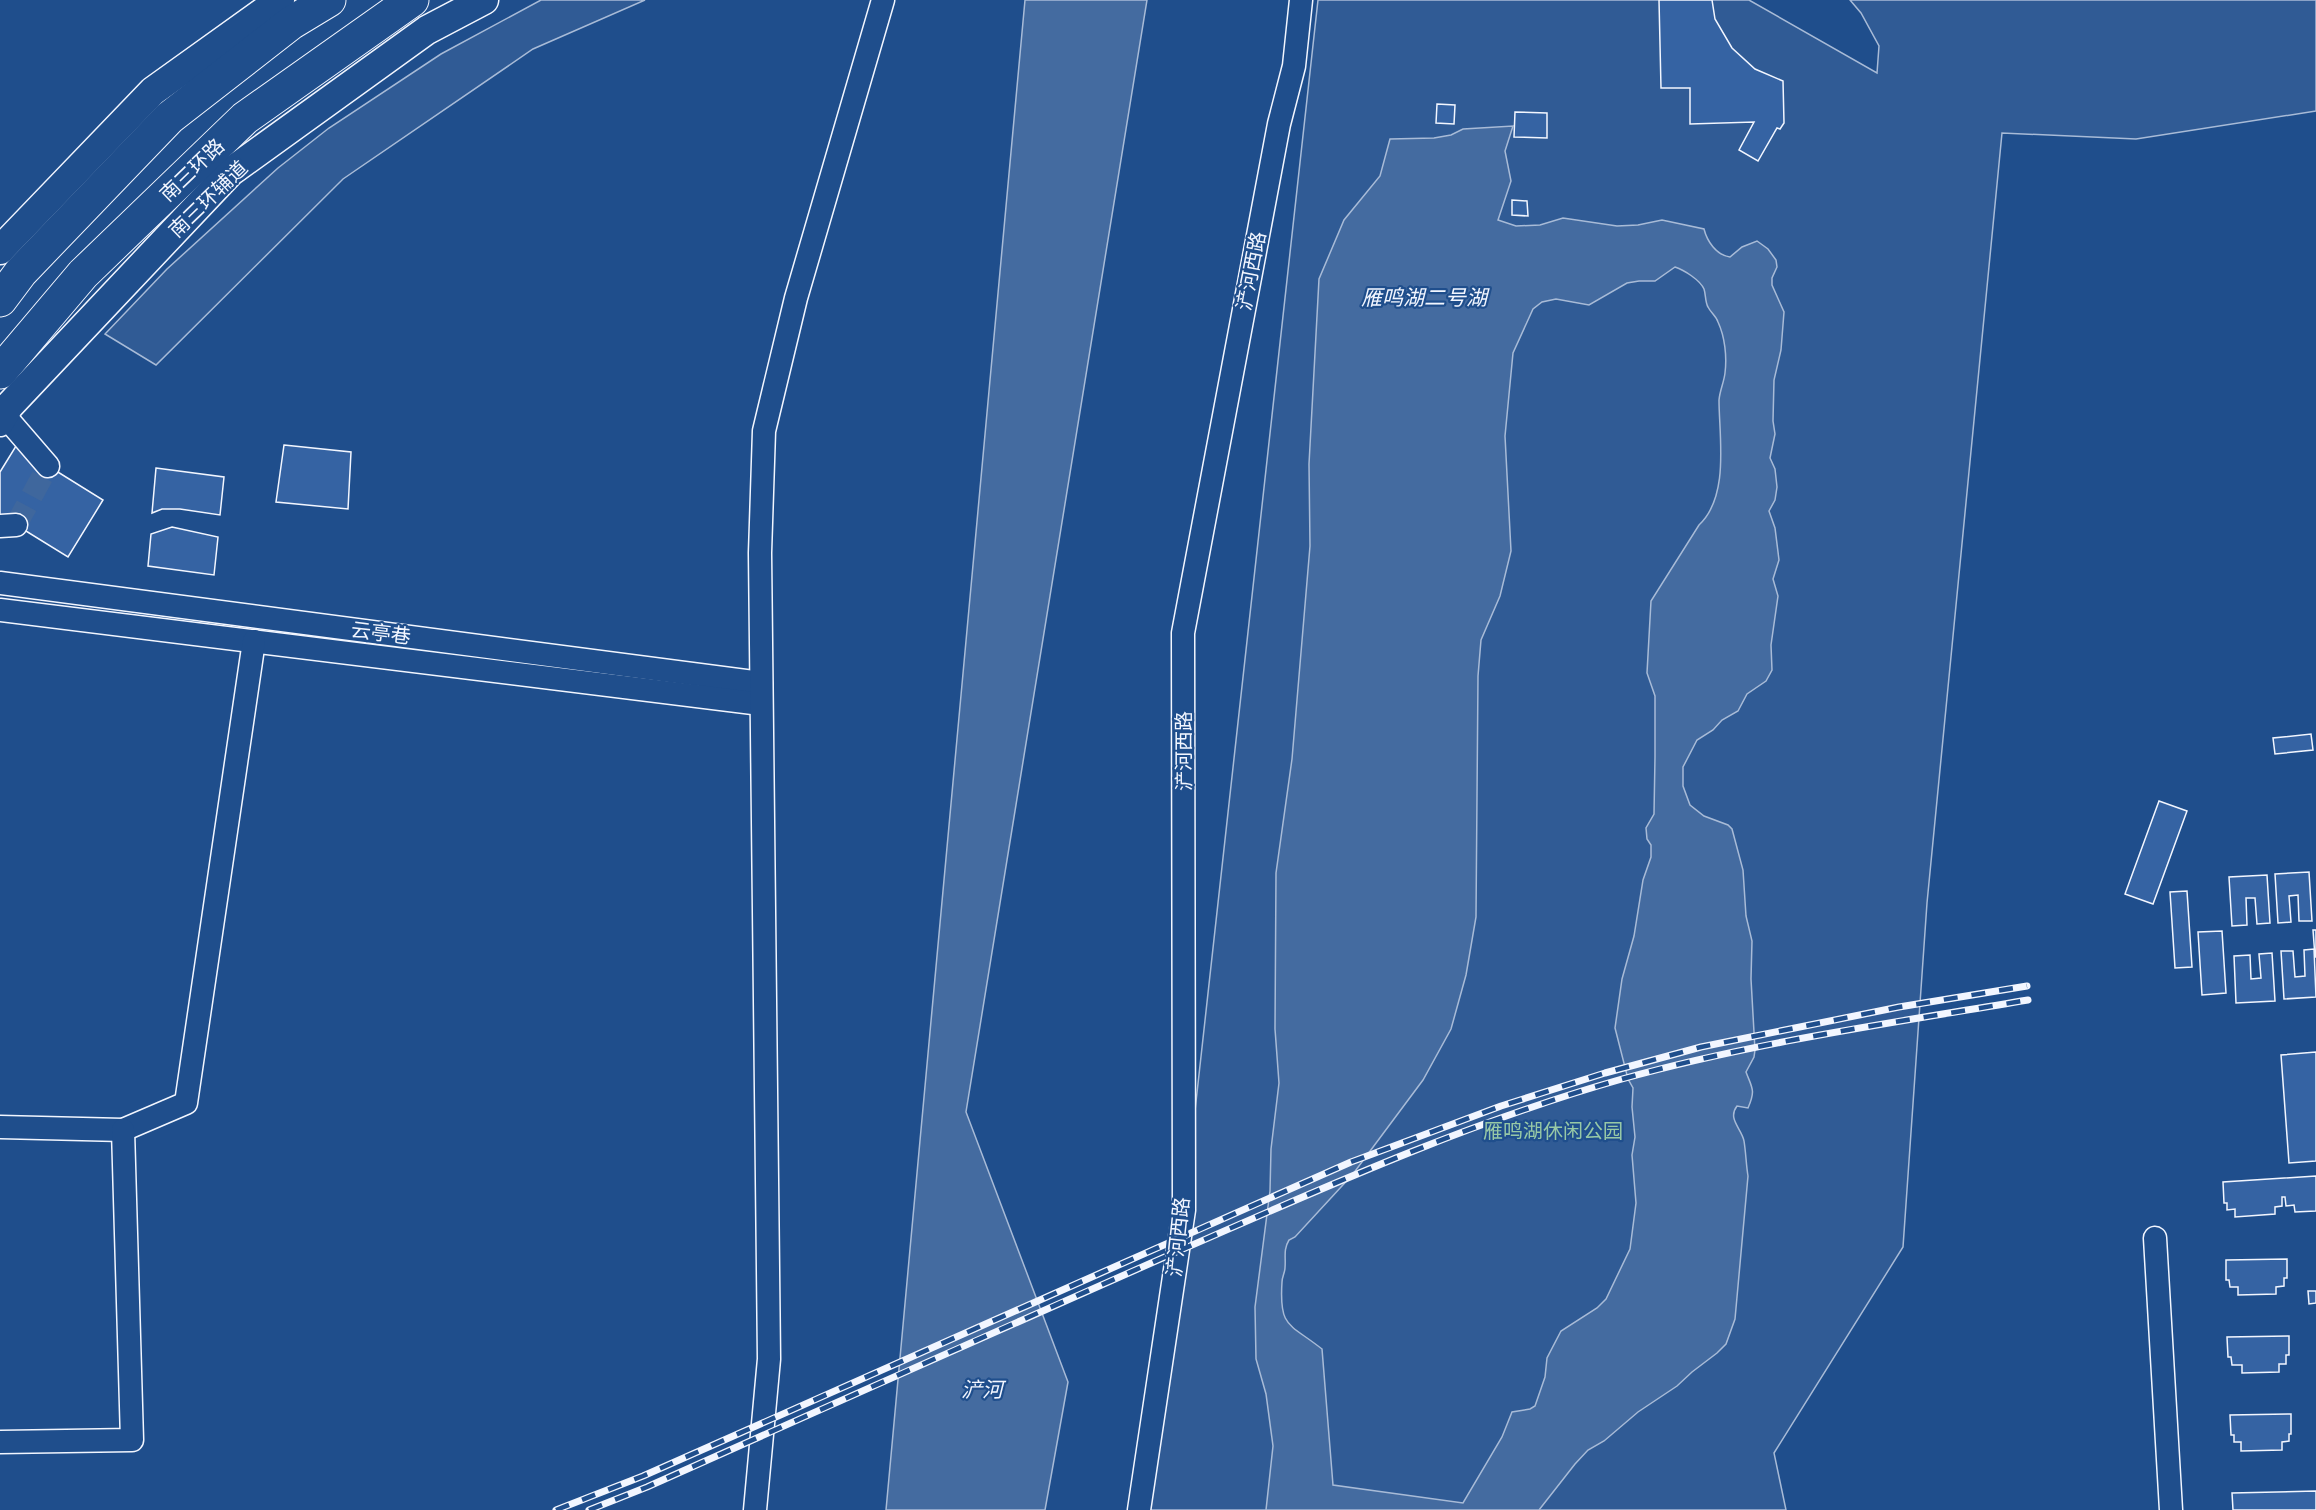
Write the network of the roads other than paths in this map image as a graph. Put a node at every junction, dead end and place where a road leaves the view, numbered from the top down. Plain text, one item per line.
1 (280, 0) edge
2 (329, 0) edge
3 (412, 0) edge
4 (484, 0) edge
5 (883, 0) edge
6 (1301, 0) edge
7 (0, 250) edge
8 (0, 300) edge
9 (0, 372) edge
10 (4, 414) edge
11 (48, 466) dead end
12 (0, 583) edge
13 (0, 610) edge
14 (254, 641) junction
15 (761, 693) junction
16 (0, 1127) edge
17 (123, 1130) junction
18 (2155, 1238) dead end
19 (0, 1442) edge
20 (755, 1510) edge
21 (1139, 1510) edge
22 (2171, 1510) edge

1 - 7 main road
2 - 8 highway
3 - 9 highway, 南三环路
4 - 10 main road, 南三环辅道
5 - 15 street
6 - 21 street, 浐河西路
10 - 11 street
12 - 15 street, 云亭巷
13 - 14 street
14 - 15 street
14 - 17 street
15 - 20 street
16 - 17 street
17 - 19 street
18 - 22 street

